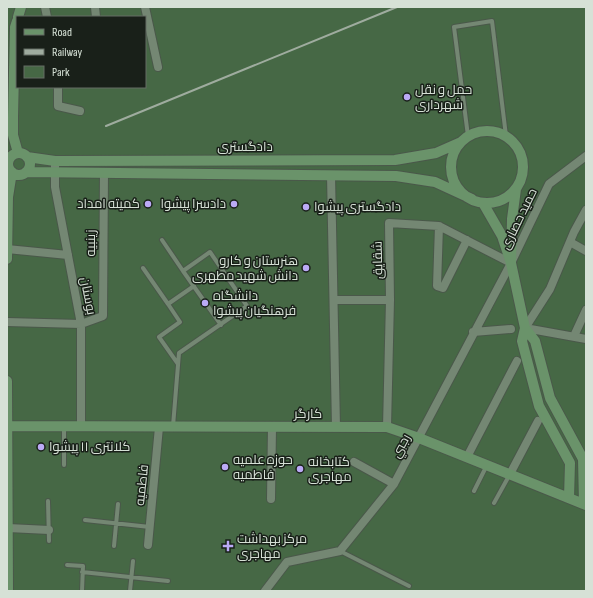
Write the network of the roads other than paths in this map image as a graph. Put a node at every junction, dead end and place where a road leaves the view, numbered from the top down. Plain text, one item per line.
1 (145, 7) edge
2 (16, 24) edge
3 (158, 67) dead end
4 (58, 88) edge
5 (80, 111) dead end
6 (506, 136) junction
7 (464, 139) junction
8 (7, 145) edge
9 (22, 155) junction
10 (586, 156) edge
11 (55, 161) junction
12 (10, 170) edge
13 (26, 172) junction
14 (55, 172) junction
15 (104, 172) junction
16 (331, 175) junction
17 (516, 189) junction
18 (7, 198) edge
19 (472, 199) junction
20 (483, 203) junction
21 (586, 210) edge
22 (439, 226) junction
23 (162, 240) dead end
24 (467, 240) junction
25 (570, 242) junction
26 (7, 249) edge
27 (586, 251) edge
28 (68, 255) junction
29 (7, 258) edge
30 (511, 262) junction
31 (143, 268) dead end
32 (184, 270) junction
33 (194, 286) junction
34 (334, 300) junction
35 (390, 300) junction
36 (168, 304) junction
37 (586, 310) edge
38 (7, 322) edge
39 (81, 324) junction
40 (221, 324) junction
41 (525, 328) junction
42 (511, 329) dead end
43 (473, 332) junction
44 (574, 336) junction
45 (586, 339) edge
46 (517, 361) dead end
47 (178, 364) junction
48 (7, 381) edge
49 (7, 403) edge
50 (538, 421) dead end
51 (9, 423) edge
52 (64, 426) junction
53 (81, 426) junction
54 (272, 426) junction
55 (159, 427) junction
56 (172, 427) junction
57 (336, 427) junction
58 (387, 427) junction
59 (419, 438) junction
60 (467, 457) junction
61 (354, 462) dead end
62 (64, 465) dead end
63 (488, 465) junction
64 (510, 474) junction
65 (394, 484) junction
66 (474, 491) dead end
67 (569, 498) junction
68 (271, 499) dead end
69 (48, 501) dead end
70 (494, 503) dead end
71 (118, 504) dead end
72 (585, 504) edge
73 (85, 520) dead end
74 (116, 523) junction
75 (150, 527) junction
76 (8, 528) junction
77 (49, 530) junction
78 (49, 541) dead end
79 (148, 545) dead end
80 (114, 546) dead end
81 (340, 551) junction
82 (133, 561) dead end
83 (66, 565) dead end
84 (82, 572) junction
85 (131, 577) junction
86 (168, 581) dead end
87 (409, 586) dead end
88 (8, 591) edge
89 (82, 591) edge
90 (130, 591) edge
91 (265, 591) edge

1 - 3 street
2 - 9 main road
4 - 5 street
6 - 7 main road
6 - 7 lane
6 - 17 main road
7 - 11 main road, دادگستری
7 - 19 main road
8 - 9 main road
9 - 11 main road, دادگستری
9 - 12 main road
9 - 13 main road
10 - 30 street, حمید حصاری
11 - 14 street, بوستان
12 - 13 main road
12 - 18 main road
13 - 14 main road, دادگستری
14 - 15 main road, دادگستری
14 - 28 street, بوستان
15 - 16 main road, دادگستری
15 - 39 street, زينبيه
16 - 19 main road, دادگستری
16 - 34 street
17 - 20 main road
17 - 30 main road
18 - 26 main road
19 - 20 main road
20 - 30 main road
21 - 25 street
22 - 24 street, شقايق
22 - 24 street
22 - 35 street, شقايق
23 - 32 lane
24 - 30 street, شقايق
25 - 27 street
25 - 41 street
26 - 28 street
26 - 29 main road
28 - 39 street, بوستان
30 - 41 main road
30 - 43 street, رجبي
31 - 36 lane
32 - 33 lane
32 - 40 lane
33 - 36 lane
33 - 40 lane
34 - 35 street
34 - 57 street
35 - 58 street, شقايق
36 - 47 lane
37 - 44 street
38 - 39 street
39 - 53 street, بوستان
40 - 47 lane
41 - 44 street
41 - 67 main road
41 - 72 main road
42 - 43 street
43 - 59 street, رجبي
44 - 45 street
46 - 60 street
47 - 56 lane
48 - 49 main road
49 - 51 main road
50 - 64 street
51 - 52 main road, کارگر
51 - 76 main road
52 - 53 main road, کارگر
52 - 62 lane
53 - 55 main road, کارگر
54 - 56 main road, کارگر
54 - 57 main road, کارگر
54 - 68 street
55 - 56 main road, کارگر
55 - 75 street, فاطميه
57 - 58 main road, کارگر
58 - 59 main road, کارگر
59 - 60 main road, کارگر
59 - 65 street, رجبي
60 - 63 main road, کارگر
61 - 65 street
63 - 64 main road, کارگر
63 - 66 lane
64 - 67 main road, کارگر
64 - 70 lane
65 - 81 street, رجبي
67 - 72 main road, کارگر
69 - 77 lane
71 - 74 lane
73 - 74 lane
74 - 75 lane
74 - 80 lane
75 - 79 street, فاطميه
76 - 77 street
76 - 88 main road
77 - 78 lane
81 - 87 lane
81 - 91 street
82 - 85 lane
83 - 84 lane
84 - 85 lane
84 - 89 lane
85 - 86 lane
85 - 90 lane

